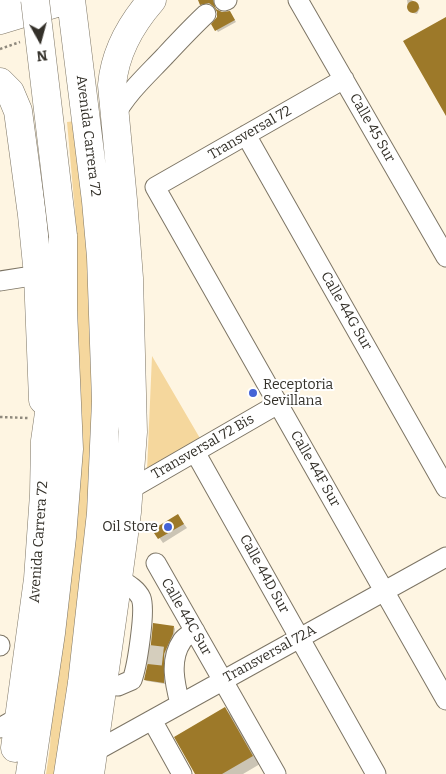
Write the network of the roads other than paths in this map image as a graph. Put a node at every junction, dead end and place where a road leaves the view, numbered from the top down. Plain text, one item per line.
1 (12, 0) edge
2 (35, 0) edge
3 (66, 0) edge
4 (70, 0) edge
5 (152, 0) edge
6 (298, 0) edge
7 (0, 4) edge
8 (206, 14) dead end
9 (10, 28) edge
10 (344, 79) junction
11 (0, 82) edge
12 (114, 117) junction
13 (246, 135) junction
14 (155, 187) joint
15 (63, 248) junction
16 (446, 256) edge
17 (38, 275) junction
18 (0, 280) edge
19 (63, 310) junction
20 (278, 404) junction
21 (45, 430) junction
22 (105, 452) junction
23 (195, 452) junction
24 (446, 488) edge
25 (129, 490) junction
26 (446, 557) edge
27 (156, 563) dead end
28 (118, 578) junction
29 (384, 591) junction
30 (195, 632) junction
31 (300, 638) junction
32 (108, 649) junction
33 (141, 654) junction
34 (222, 680) junction
35 (103, 685) junction
36 (446, 700) edge
37 (180, 704) junction
38 (152, 720) junction
39 (10, 722) edge
40 (92, 763) edge
41 (11, 774) edge
42 (30, 774) edge
43 (68, 774) edge
44 (182, 774) edge
45 (276, 774) edge
46 (376, 774) edge

1 - 7 street
2 - 15 highway, Avenida Carrera 72, bridge
3 - 9 highway
4 - 22 highway, Avenida Carrera 72
5 - 12 highway
6 - 10 street, Calle 45 Sur
8 - 12 street
10 - 13 street, Transversal 72
10 - 16 street, Calle 45 Sur
11 - 17 highway
12 - 25 highway
13 - 14 street, Transversal 72
13 - 24 street, Calle 44G Sur
14 - 20 street, Calle 44F Sur
15 - 17 street
15 - 19 highway, Avenida Carrera 72
17 - 18 street
17 - 21 highway
19 - 21 highway, Avenida Carrera 72
19 - 42 highway, Avenida Carrera 72
20 - 23 street, Transversal 72 Bis
20 - 29 street, Calle 44F Sur
21 - 39 highway, Avenida Carrera 72
22 - 28 highway, Avenida Carrera 72
22 - 43 highway, Avenida Carrera 72
23 - 25 street, Transversal 72 Bis
23 - 31 street, Calle 44D Sur
25 - 28 highway
26 - 29 street, Transversal 72A
27 - 30 street, Calle 44C Sur
28 - 32 highway, Avenida Carrera 72
28 - 33 street
29 - 31 street, Transversal 72A
29 - 36 street, Calle 44F Sur
30 - 34 street, Calle 44C Sur
30 - 37 street
31 - 34 street, Transversal 72A
31 - 46 street, Calle 44D Sur
32 - 33 street
32 - 35 highway, Avenida Carrera 72
33 - 35 street
34 - 37 street, Transversal 72A
34 - 45 street, Calle 44C Sur
35 - 40 highway, Avenida Carrera 72
37 - 38 street, Transversal 72A
38 - 40 street, Transversal 72A
38 - 44 street
39 - 41 highway, Avenida Carrera 72

